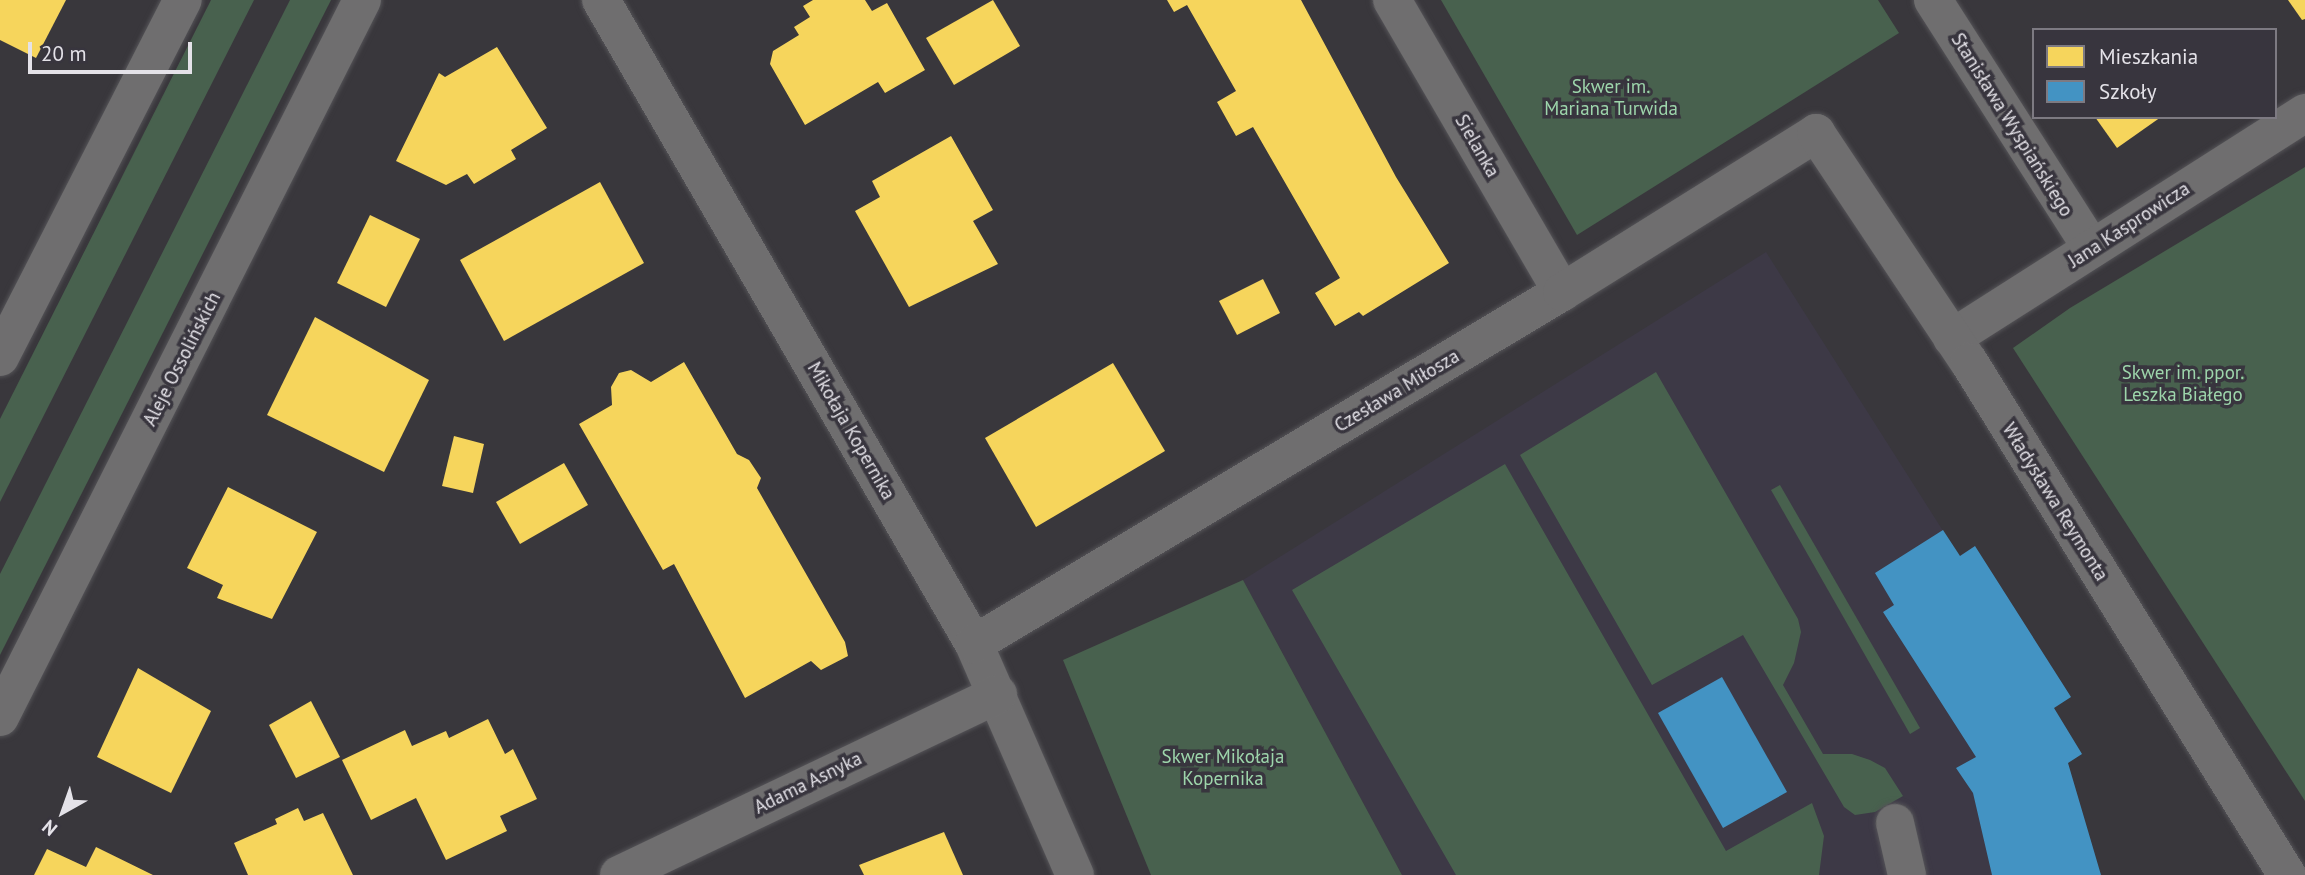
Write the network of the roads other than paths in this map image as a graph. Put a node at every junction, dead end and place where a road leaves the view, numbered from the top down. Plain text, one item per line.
1 (183, 0) edge
2 (362, 0) edge
3 (601, 0) edge
4 (1392, 0) edge
5 (1933, 0) edge
6 (2305, 113) edge
7 (1816, 133) joint
8 (2092, 249) junction
9 (1562, 292) junction
10 (1952, 338) junction
11 (0, 357) edge
12 (974, 643) junction
13 (999, 694) junction
14 (0, 716) edge
15 (1895, 823) dead end
16 (619, 875) edge
17 (1075, 875) edge
18 (1907, 875) edge
19 (2287, 875) edge

1 - 11 street
2 - 14 street, Aleje Ossolińskich
3 - 12 street, Mikołaja Kopernika
4 - 9 street, Sielanka
5 - 8 street, Stanisława Wyspiańskiego
6 - 8 street, Jana Kasprowicza
7 - 9 street, Czesława Miłosza
7 - 10 street, Władysława Reymonta
8 - 10 street, Jana Kasprowicza
9 - 12 street, Czesława Miłosza
10 - 19 street, Władysława Reymonta
12 - 13 street, Mikołaja Kopernika
13 - 16 street, Adama Asnyka
13 - 17 street, Mikołaja Kopernika
15 - 18 street

